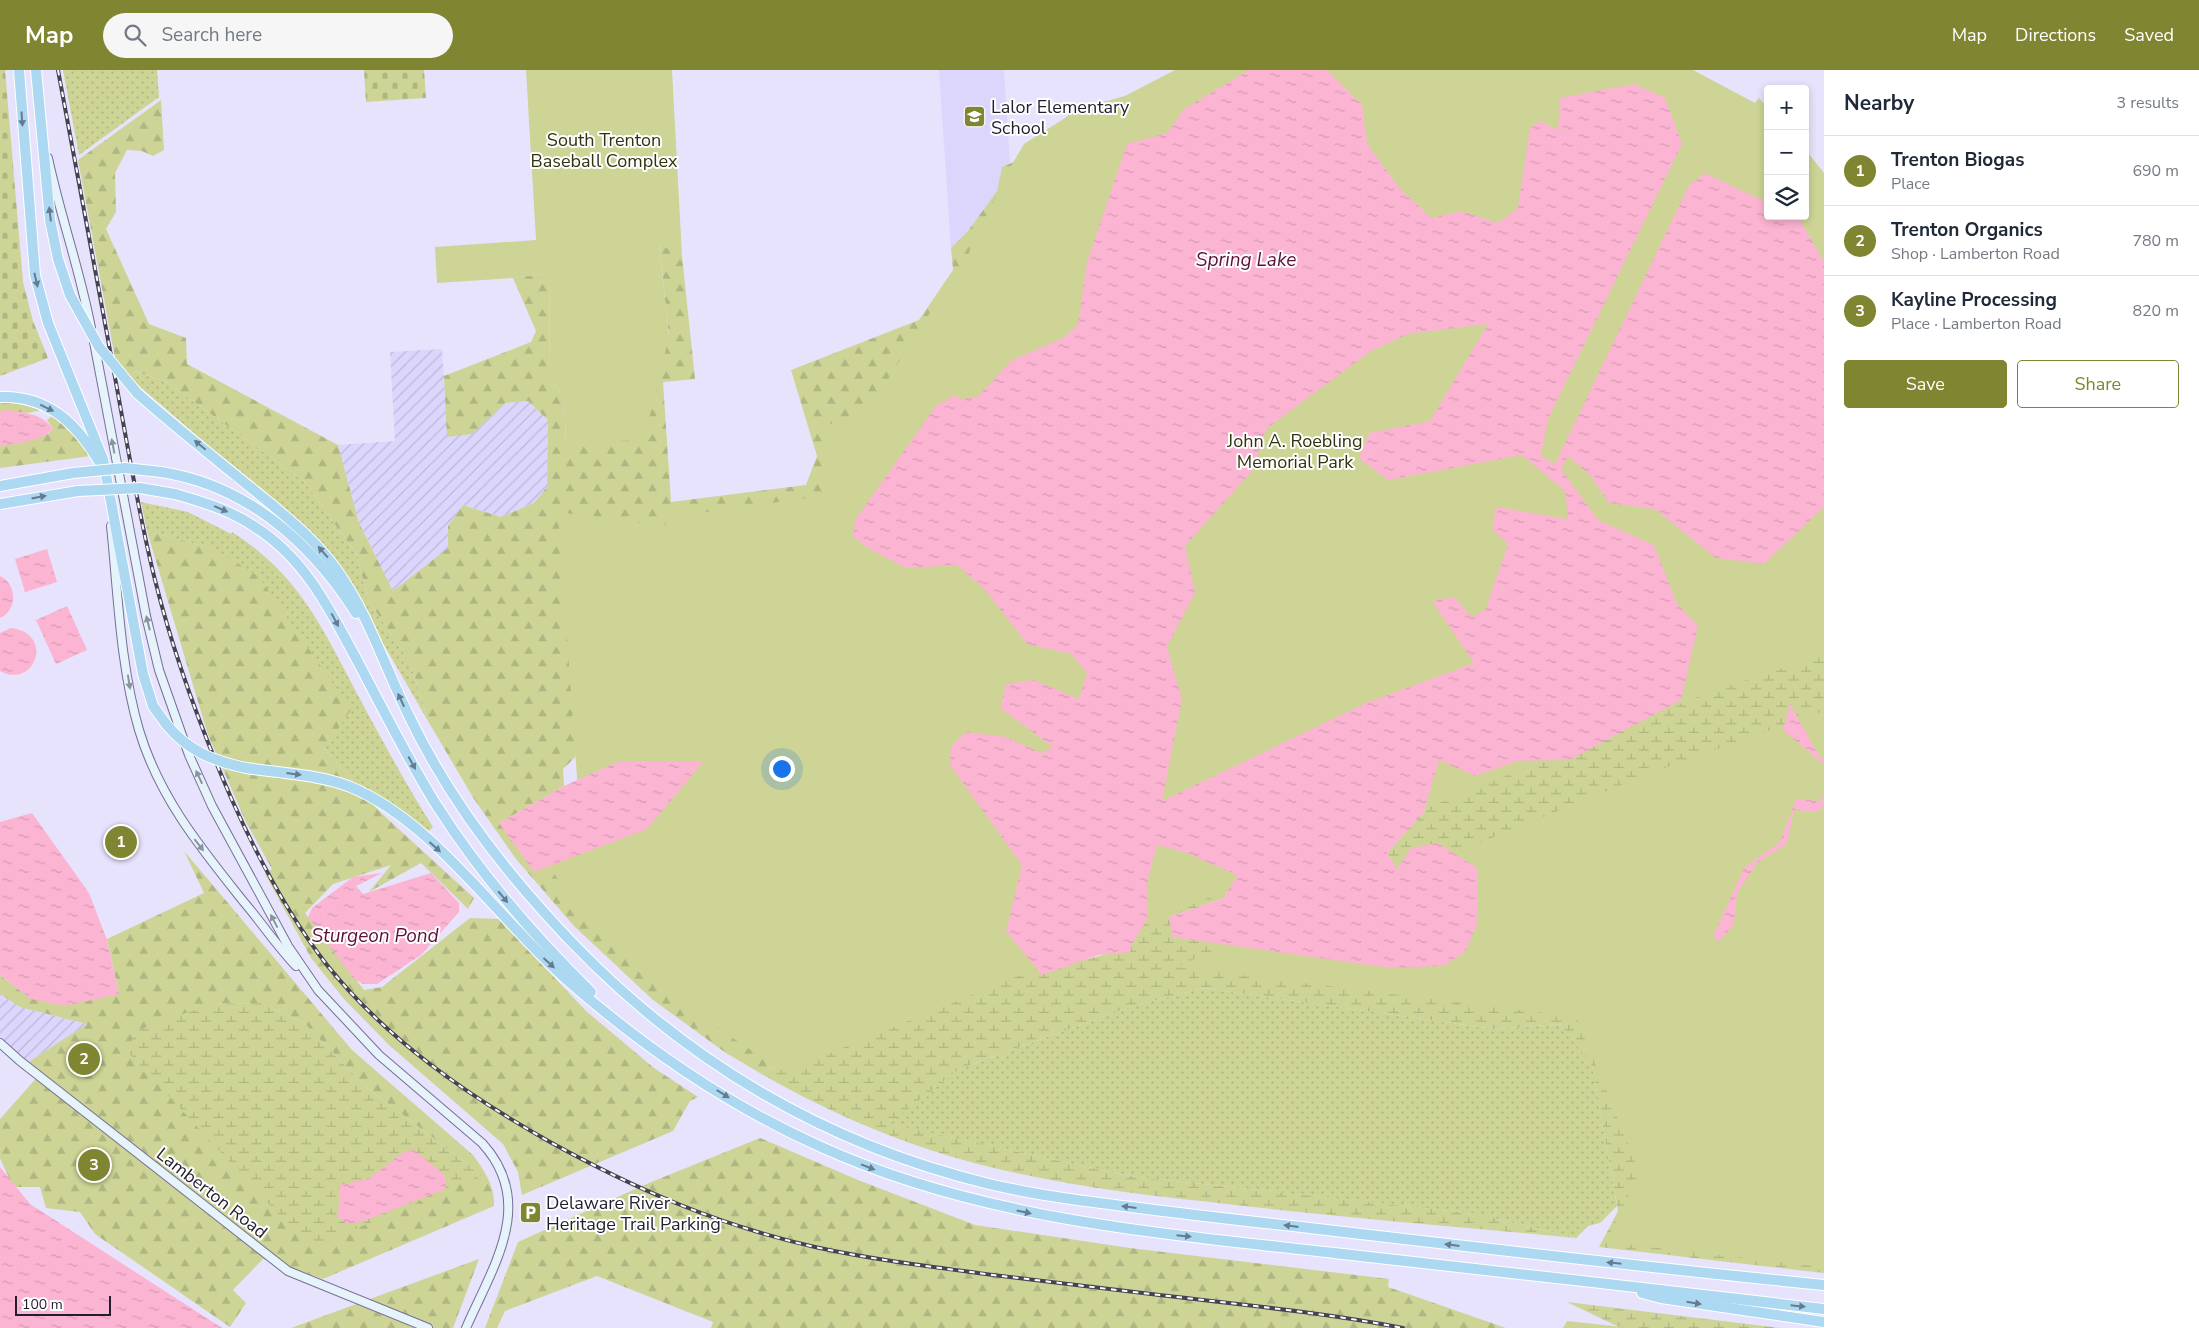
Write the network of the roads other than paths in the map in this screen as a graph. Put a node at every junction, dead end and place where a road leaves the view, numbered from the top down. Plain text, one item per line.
1 (19, 70) edge
2 (36, 70) edge
3 (43, 131) junction
4 (0, 398) edge
5 (106, 477) junction
6 (0, 478) edge
7 (24, 480) junction
8 (0, 486) edge
9 (108, 494) junction
10 (0, 504) edge
11 (388, 670) junction
12 (308, 978) junction
13 (0, 1043) edge
14 (682, 1068) junction
15 (1662, 1268) junction
16 (1824, 1283) edge
17 (1613, 1285) junction
18 (1824, 1309) edge
19 (1824, 1322) edge
20 (428, 1328) edge
21 (466, 1328) edge

1 -> 5 highway
2 - 3 highway
11 -> 3 highway, bridge
12 -> 3 street
4 -> 5 highway
5 - 9 highway
6 - 7 highway
7 - 8 highway
7 - 11 highway, bridge
9 -> 12 street
9 -> 14 highway, bridge
10 -> 14 highway, bridge
15 -> 11 highway
12 - 21 street
13 - 20 street, Lamberton Road
14 -> 17 highway
15 - 16 highway
15 - 16 highway
17 -> 18 highway
17 -> 19 highway

